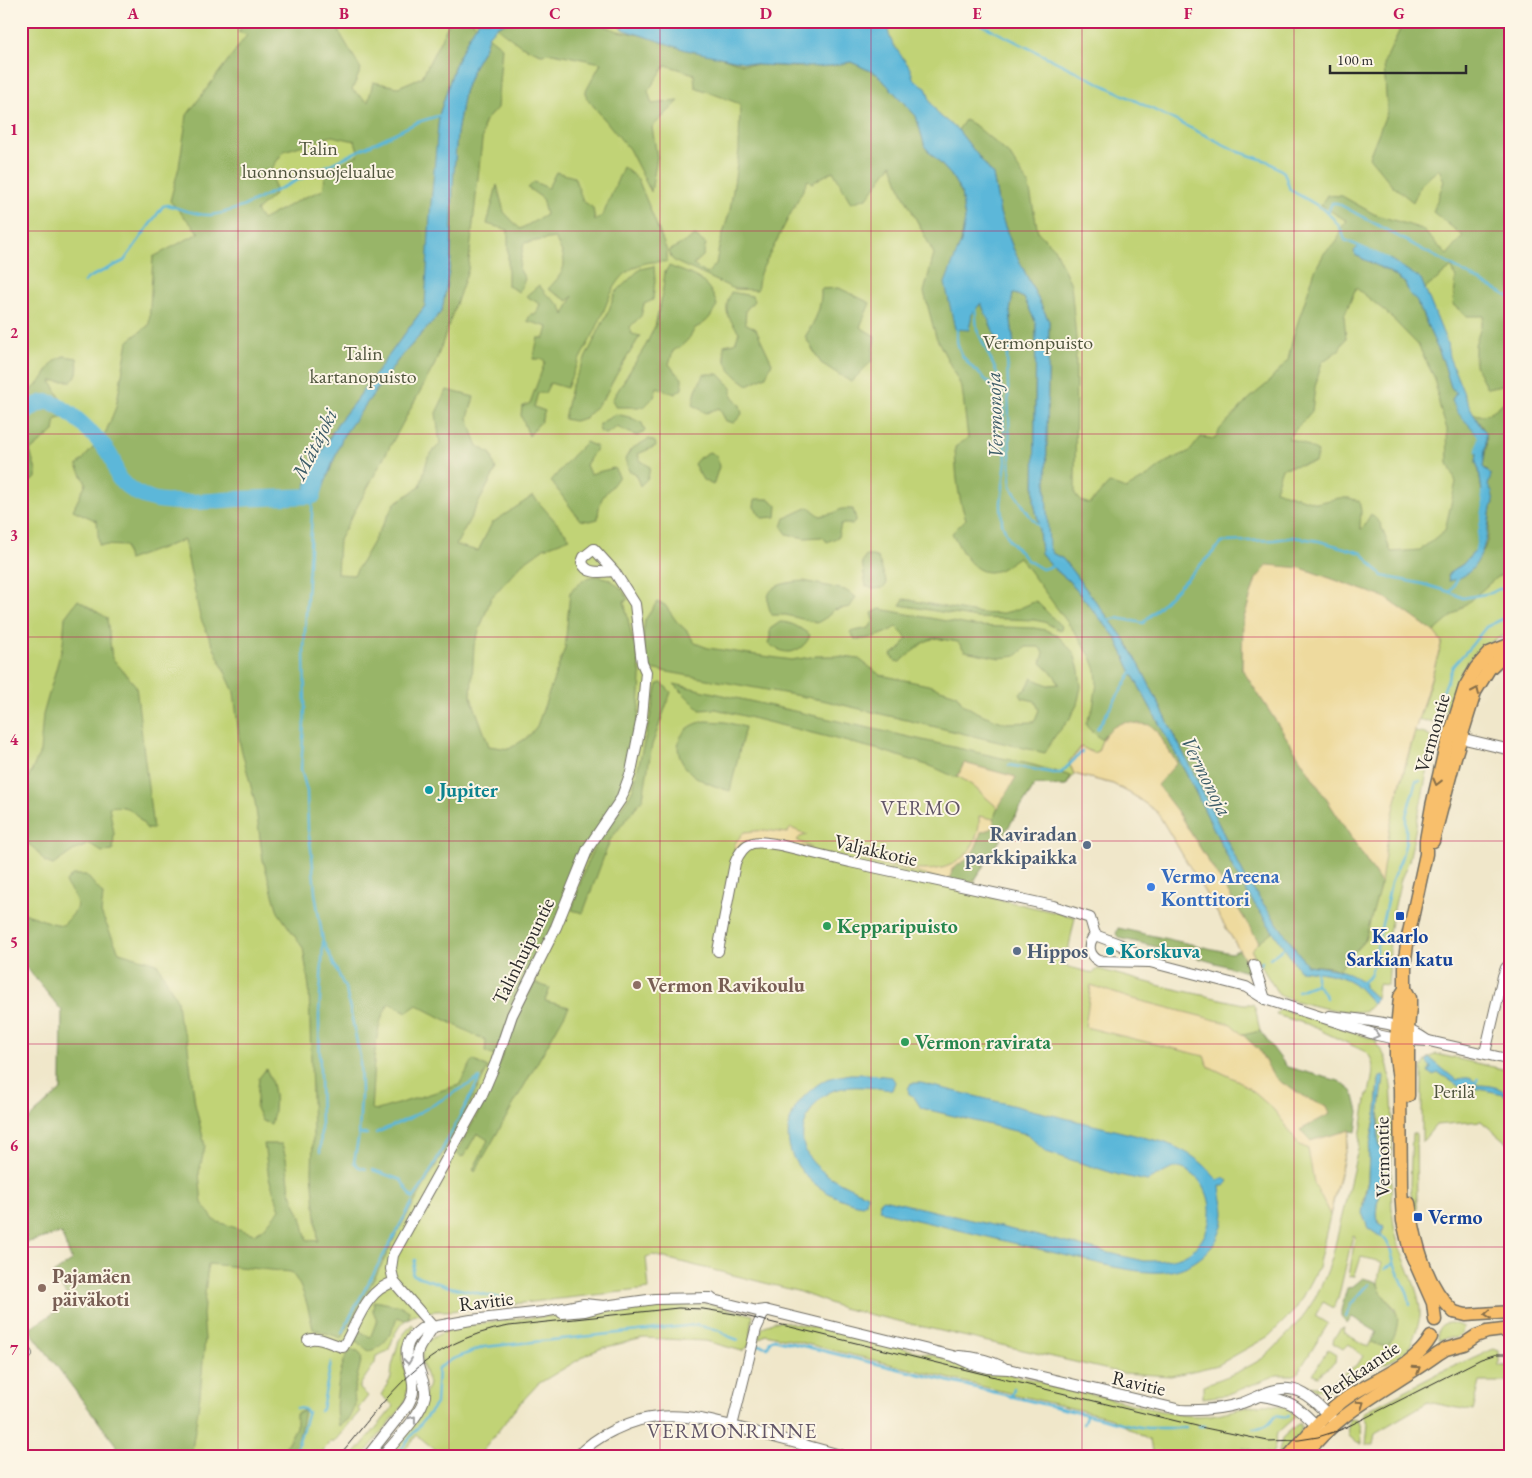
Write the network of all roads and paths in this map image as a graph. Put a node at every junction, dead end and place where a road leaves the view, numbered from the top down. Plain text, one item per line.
1 (614, 572) dead end
2 (1511, 644) edge
3 (1511, 648) edge
4 (1455, 736) junction
5 (1511, 750) edge
6 (1095, 935) junction
7 (718, 952) dead end
8 (1150, 962) junction
9 (1511, 963) edge
10 (1254, 965) dead end
11 (1265, 998) junction
12 (1402, 1034) junction
13 (1485, 1054) junction
14 (1511, 1060) edge
15 (394, 1282) junction
16 (765, 1310) junction
17 (1511, 1312) edge
18 (1460, 1313) junction
19 (1435, 1320) junction
20 (433, 1327) junction
21 (1511, 1329) edge
22 (1431, 1337) junction
23 (308, 1340) dead end
24 (1468, 1341) junction
25 (1446, 1349) junction
26 (1262, 1396) junction
27 (1327, 1414) junction
28 (1337, 1424) junction
29 (732, 1426) junction
30 (1321, 1430) junction
31 (367, 1457) edge
32 (382, 1457) edge
33 (577, 1457) edge
34 (847, 1457) edge
35 (1288, 1457) edge
36 (1304, 1457) edge

1 - 15 street, Talinhuipuntie
2 - 4 main road, Vermontie
4 -> 3 main road, Vermontie
4 - 5 street
4 - 12 main road, Vermontie
6 - 7 street, Valjakkotie
6 - 8 street
6 - 8 street
8 - 11 street
9 - 13 street
10 - 11 street
11 - 12 street
12 - 13 street
12 - 18 main road, Vermontie
12 - 19 main road, Vermontie
13 - 14 street
15 - 20 street
15 - 23 street
16 - 20 street, Ravitie
16 - 26 street, Ravitie
16 - 29 street
17 -> 18 main road
18 - 19 main road
18 - 24 main road
19 - 22 main road
20 -> 31 street, Ravitie
32 -> 20 street, Ravitie
21 - 24 main road
22 - 25 main road
22 - 27 main road, Perkkaantie
24 - 25 main road
28 -> 25 main road, Perkkaantie
26 - 27 street, Ravitie
26 - 30 street, Ravitie
27 - 28 street, Ravitie
27 - 30 main road, Perkkaantie
28 - 30 main road, Perkkaantie
29 - 33 street
29 - 34 street
30 - 35 main road, Perkkaantie
30 - 36 main road, Perkkaantie

